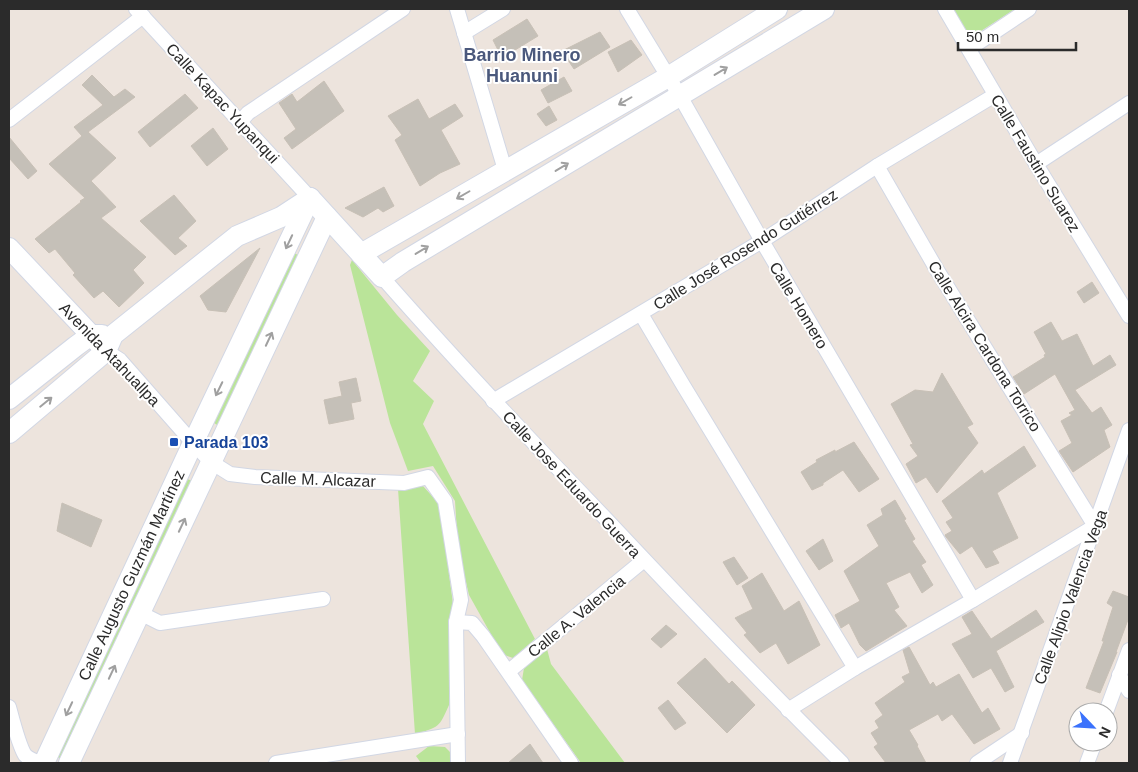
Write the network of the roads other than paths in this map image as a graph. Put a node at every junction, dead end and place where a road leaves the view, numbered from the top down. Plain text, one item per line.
1 (457, 9) edge
2 (503, 9) edge
3 (627, 9) edge
4 (777, 9) edge
5 (824, 9) edge
6 (945, 9) edge
7 (1029, 9) edge
8 (397, 10) edge
9 (140, 12) edge
10 (464, 33) junction
11 (969, 49) junction
12 (668, 77) junction
13 (995, 95) junction
14 (680, 96) junction
15 (1129, 103) edge
16 (9, 120) edge
17 (240, 122) junction
18 (1036, 164) junction
19 (877, 166) junction
20 (505, 170) junction
21 (310, 198) junction
22 (327, 216) junction
23 (762, 241) junction
24 (9, 248) edge
25 (362, 254) junction
26 (382, 277) junction
27 (641, 314) junction
28 (1129, 316) edge
29 (91, 335) junction
30 (110, 343) junction
31 (9, 399) edge
32 (493, 401) junction
33 (1129, 430) edge
34 (9, 432) edge
35 (193, 443) junction
36 (211, 462) junction
37 (1095, 526) junction
38 (644, 560) junction
39 (323, 600) dead end
40 (973, 600) junction
41 (140, 613) junction
42 (456, 622) junction
43 (1129, 650) edge
44 (855, 668) junction
45 (509, 671) junction
46 (1119, 675) junction
47 (1129, 690) edge
48 (1110, 702) edge
49 (9, 707) edge
50 (788, 710) junction
51 (1022, 733) junction
52 (458, 734) junction
53 (40, 763) edge
54 (44, 763) edge
55 (69, 763) edge
56 (276, 763) edge
57 (458, 763) edge
58 (572, 763) edge
59 (842, 763) edge
60 (977, 763) edge
61 (1010, 763) edge

1 - 10 street
2 - 10 street
3 - 12 street, Calle Homero
4 - 12 main road
14 -> 5 main road
6 - 11 street, Calle Faustino Suarez
7 - 11 street
8 - 17 street
9 - 16 street
9 - 17 street, Calle Kapac Yupanqui
10 - 20 street
11 - 13 street, Calle Faustino Suarez
12 - 14 street, Calle Homero
12 -> 20 main road
13 - 18 street, Calle Faustino Suarez
13 - 19 street, Calle José Rosendo Gutiérrez
14 - 23 street, Calle Homero
26 -> 14 main road
15 - 18 street
17 - 21 street, Calle Kapac Yupanqui
18 - 28 street, Calle Faustino Suarez
19 - 23 street, Calle José Rosendo Gutiérrez
19 - 37 street, Calle Alcira Cardona Torrico
20 -> 25 main road
21 - 22 main road, Calle Jose Eduardo Guerra
21 - 30 main road
21 -> 35 main road, Calle Augusto Guzmán Martínez
22 - 25 main road, Calle Jose Eduardo Guerra
36 -> 22 main road, Calle Augusto Guzmán Martínez
23 - 27 street, Calle José Rosendo Gutiérrez
23 - 40 street, Calle Homero
24 - 29 main road, Avenida Atahuallpa
25 - 26 main road, Calle Jose Eduardo Guerra
26 - 32 street, Calle Jose Eduardo Guerra
27 - 32 street, Calle José Rosendo Gutiérrez
27 - 44 street
29 - 30 main road, Avenida Atahuallpa
29 - 31 main road
34 -> 30 main road
30 - 35 street, Avenida Atahuallpa
32 - 38 street, Calle Jose Eduardo Guerra
33 - 37 street, Calle Alipio Valencia Vega
35 - 36 street, Avenida Atahuallpa
35 -> 54 main road, Calle Augusto Guzmán Martínez
41 -> 36 main road, Calle Augusto Guzmán Martínez
36 - 42 street, Calle M. Alcazar
37 - 40 street
37 - 51 street, Calle Alipio Valencia Vega
38 - 45 street, Calle A. Valencia
38 - 50 street, Calle Jose Eduardo Guerra
39 - 41 street
40 - 44 street
55 -> 41 main road, Calle Augusto Guzmán Martínez
42 - 45 street
42 - 52 street
43 - 46 street
44 - 50 street
45 - 58 street
46 - 47 street
46 - 48 street
49 - 53 street
50 - 59 street, Calle Jose Eduardo Guerra
51 - 60 street
51 - 61 street, Calle Alipio Valencia Vega
52 - 56 street
52 - 57 street

